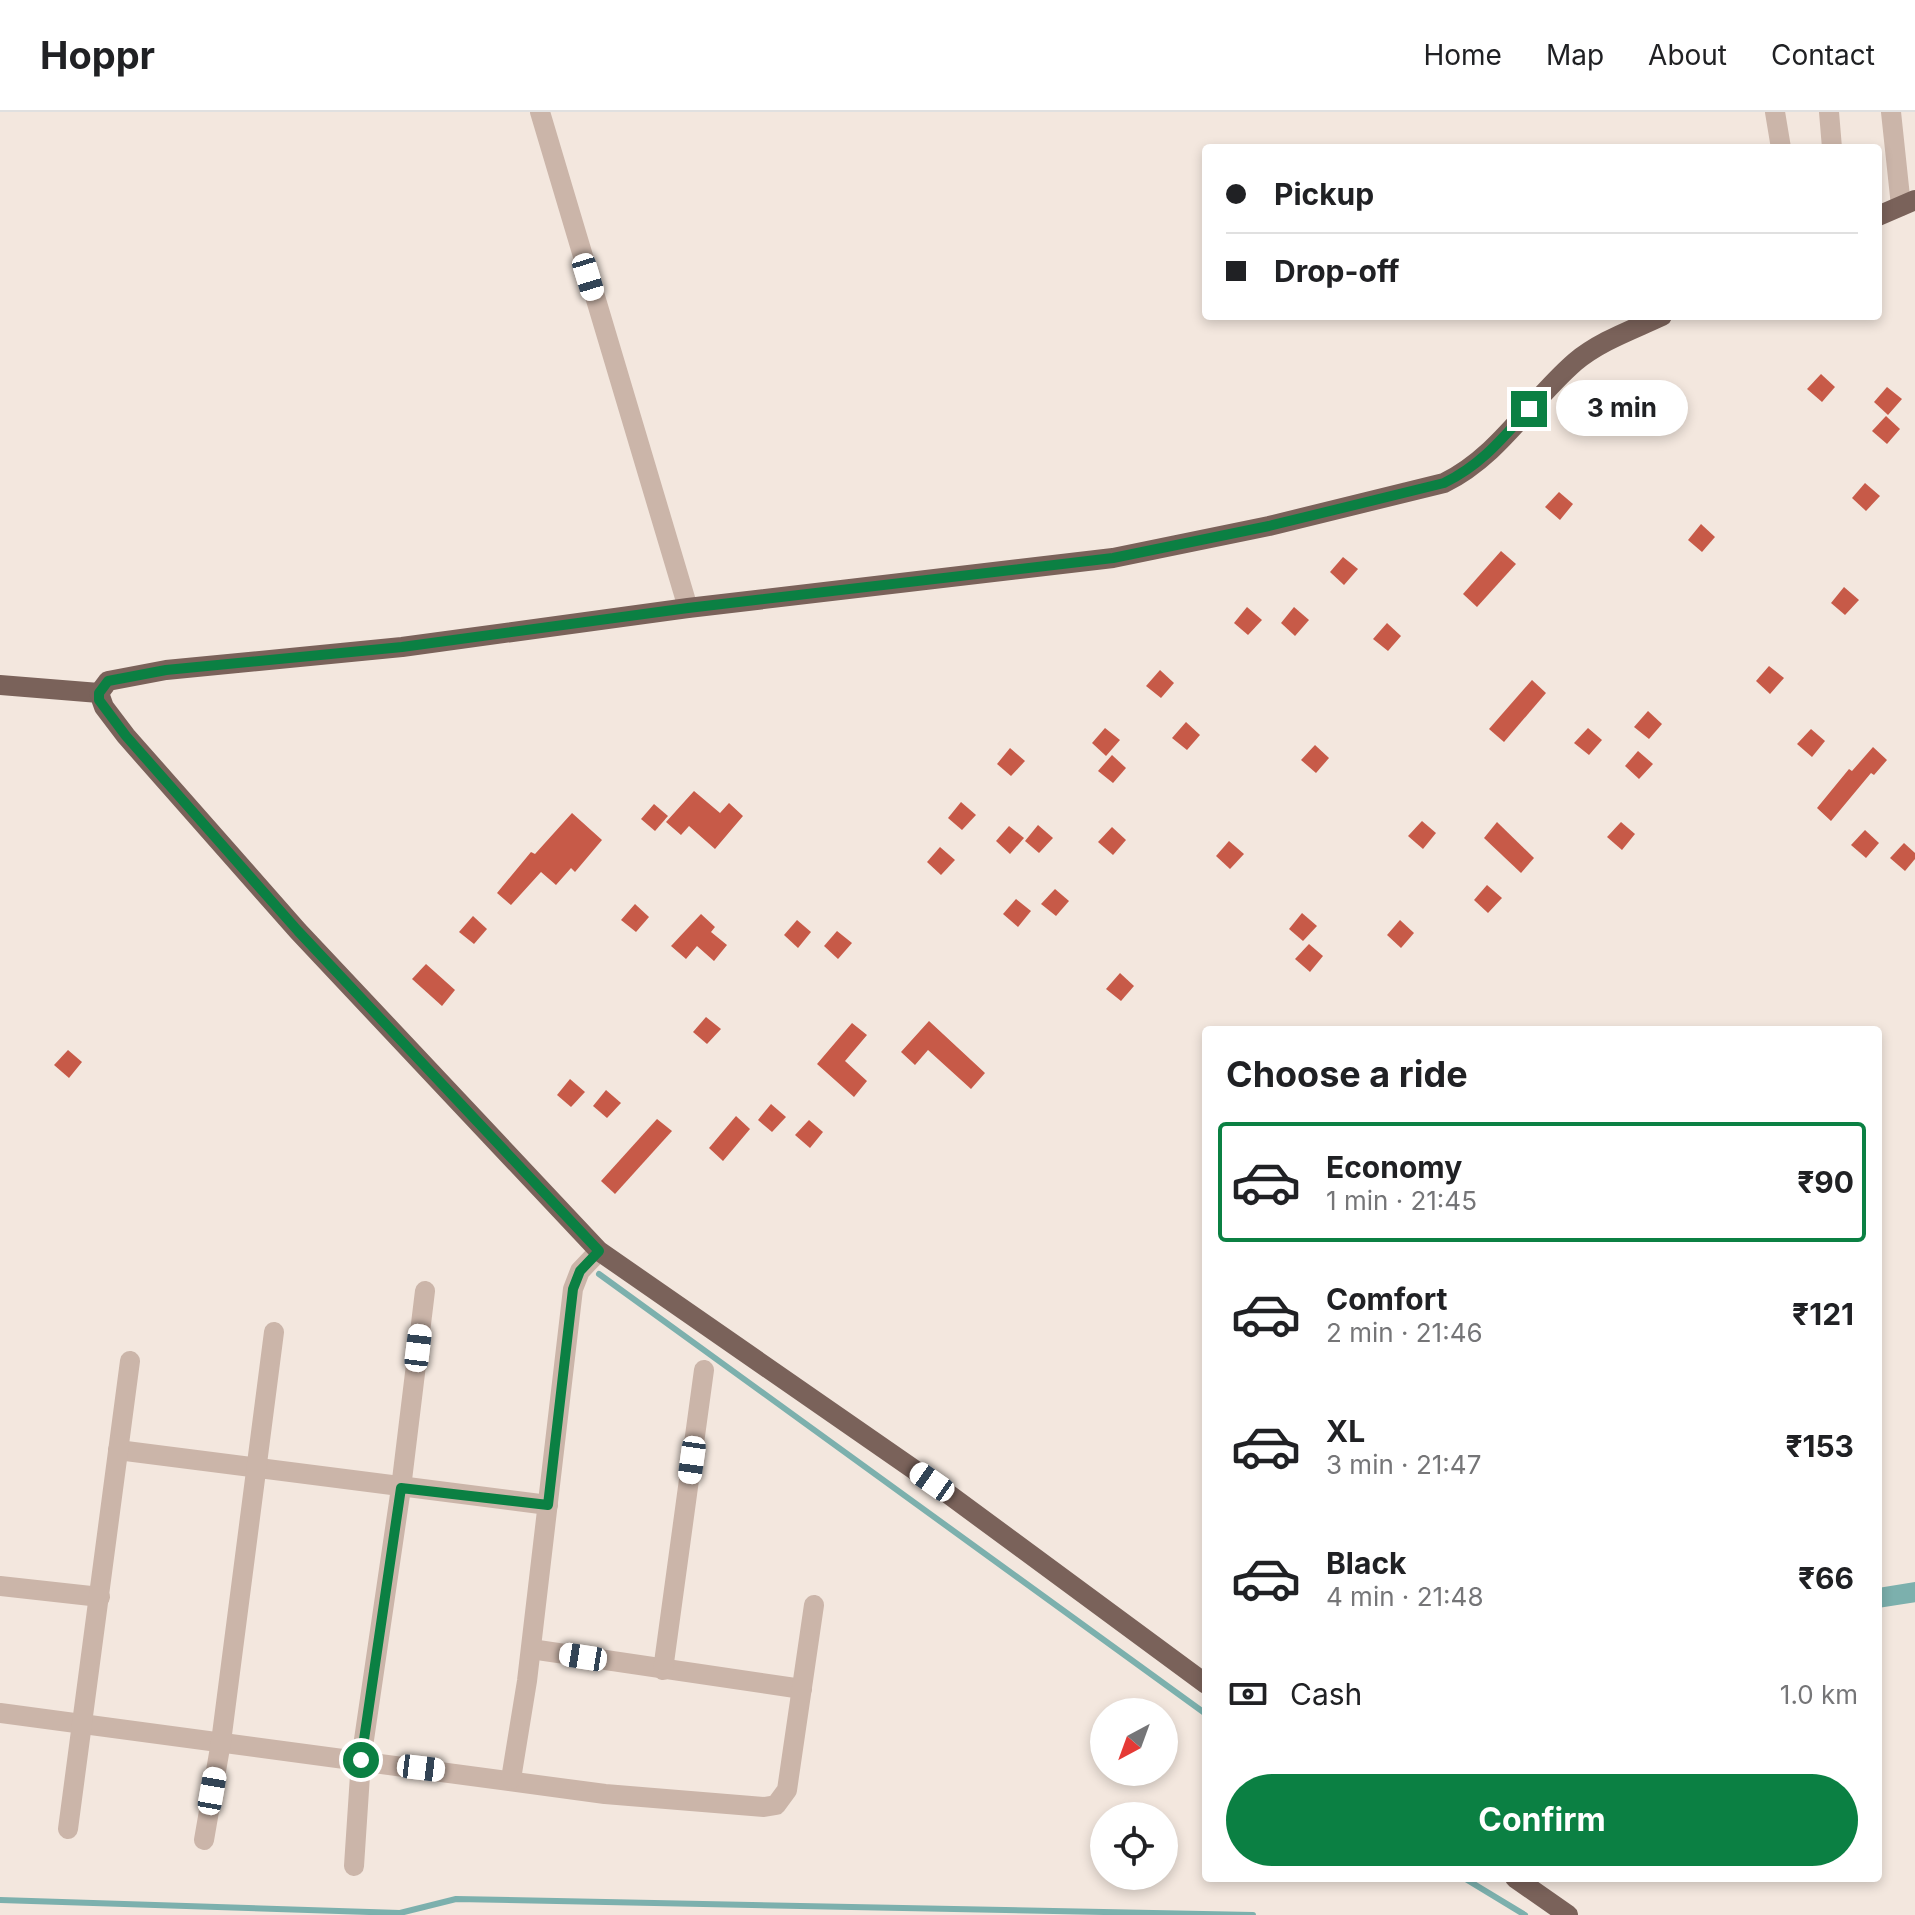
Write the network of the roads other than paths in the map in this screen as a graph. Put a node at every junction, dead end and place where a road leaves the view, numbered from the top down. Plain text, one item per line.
1 (540, 112) edge
2 (1775, 112) edge
3 (1829, 112) edge
4 (1891, 112) edge
5 (1780, 144) edge
6 (1832, 144) edge
7 (1908, 203) edge
8 (1882, 214) edge
9 (1653, 320) edge
10 (688, 608) junction
11 (0, 685) edge
12 (99, 693) junction
13 (590, 1260) junction
14 (425, 1291) dead end
15 (274, 1332) dead end
16 (130, 1361) dead end
17 (704, 1370) dead end
18 (118, 1450) junction
19 (256, 1469) junction
20 (401, 1488) junction
21 (548, 1505) junction
22 (0, 1586) edge
23 (100, 1597) junction
24 (814, 1605) dead end
25 (531, 1649) junction
26 (663, 1670) junction
27 (1202, 1681) edge
28 (802, 1689) junction
29 (0, 1713) edge
30 (83, 1724) junction
31 (221, 1742) junction
32 (361, 1760) junction
33 (511, 1779) junction
34 (68, 1829) dead end
35 (204, 1840) dead end
36 (354, 1866) dead end
37 (1521, 1882) edge
38 (1566, 1912) edge

1 - 10 street
2 - 5 street
3 - 6 street
4 - 7 street
7 - 8 main road
9 - 10 main road
10 - 12 main road
11 - 12 main road
12 - 13 main road
13 - 21 street
13 - 27 main road
14 - 20 street
15 - 19 street
16 - 18 street
17 - 26 street
18 - 19 street
18 - 23 street
19 - 20 street
19 - 31 street
20 - 21 street
20 - 32 street
21 - 25 street
22 - 23 street
23 - 30 street
24 - 28 street
25 - 26 street
25 - 33 street
26 - 28 street
28 - 33 street
29 - 30 street
30 - 31 street
30 - 34 street
31 - 32 street
31 - 35 street
32 - 33 street
32 - 36 street
37 - 38 main road

